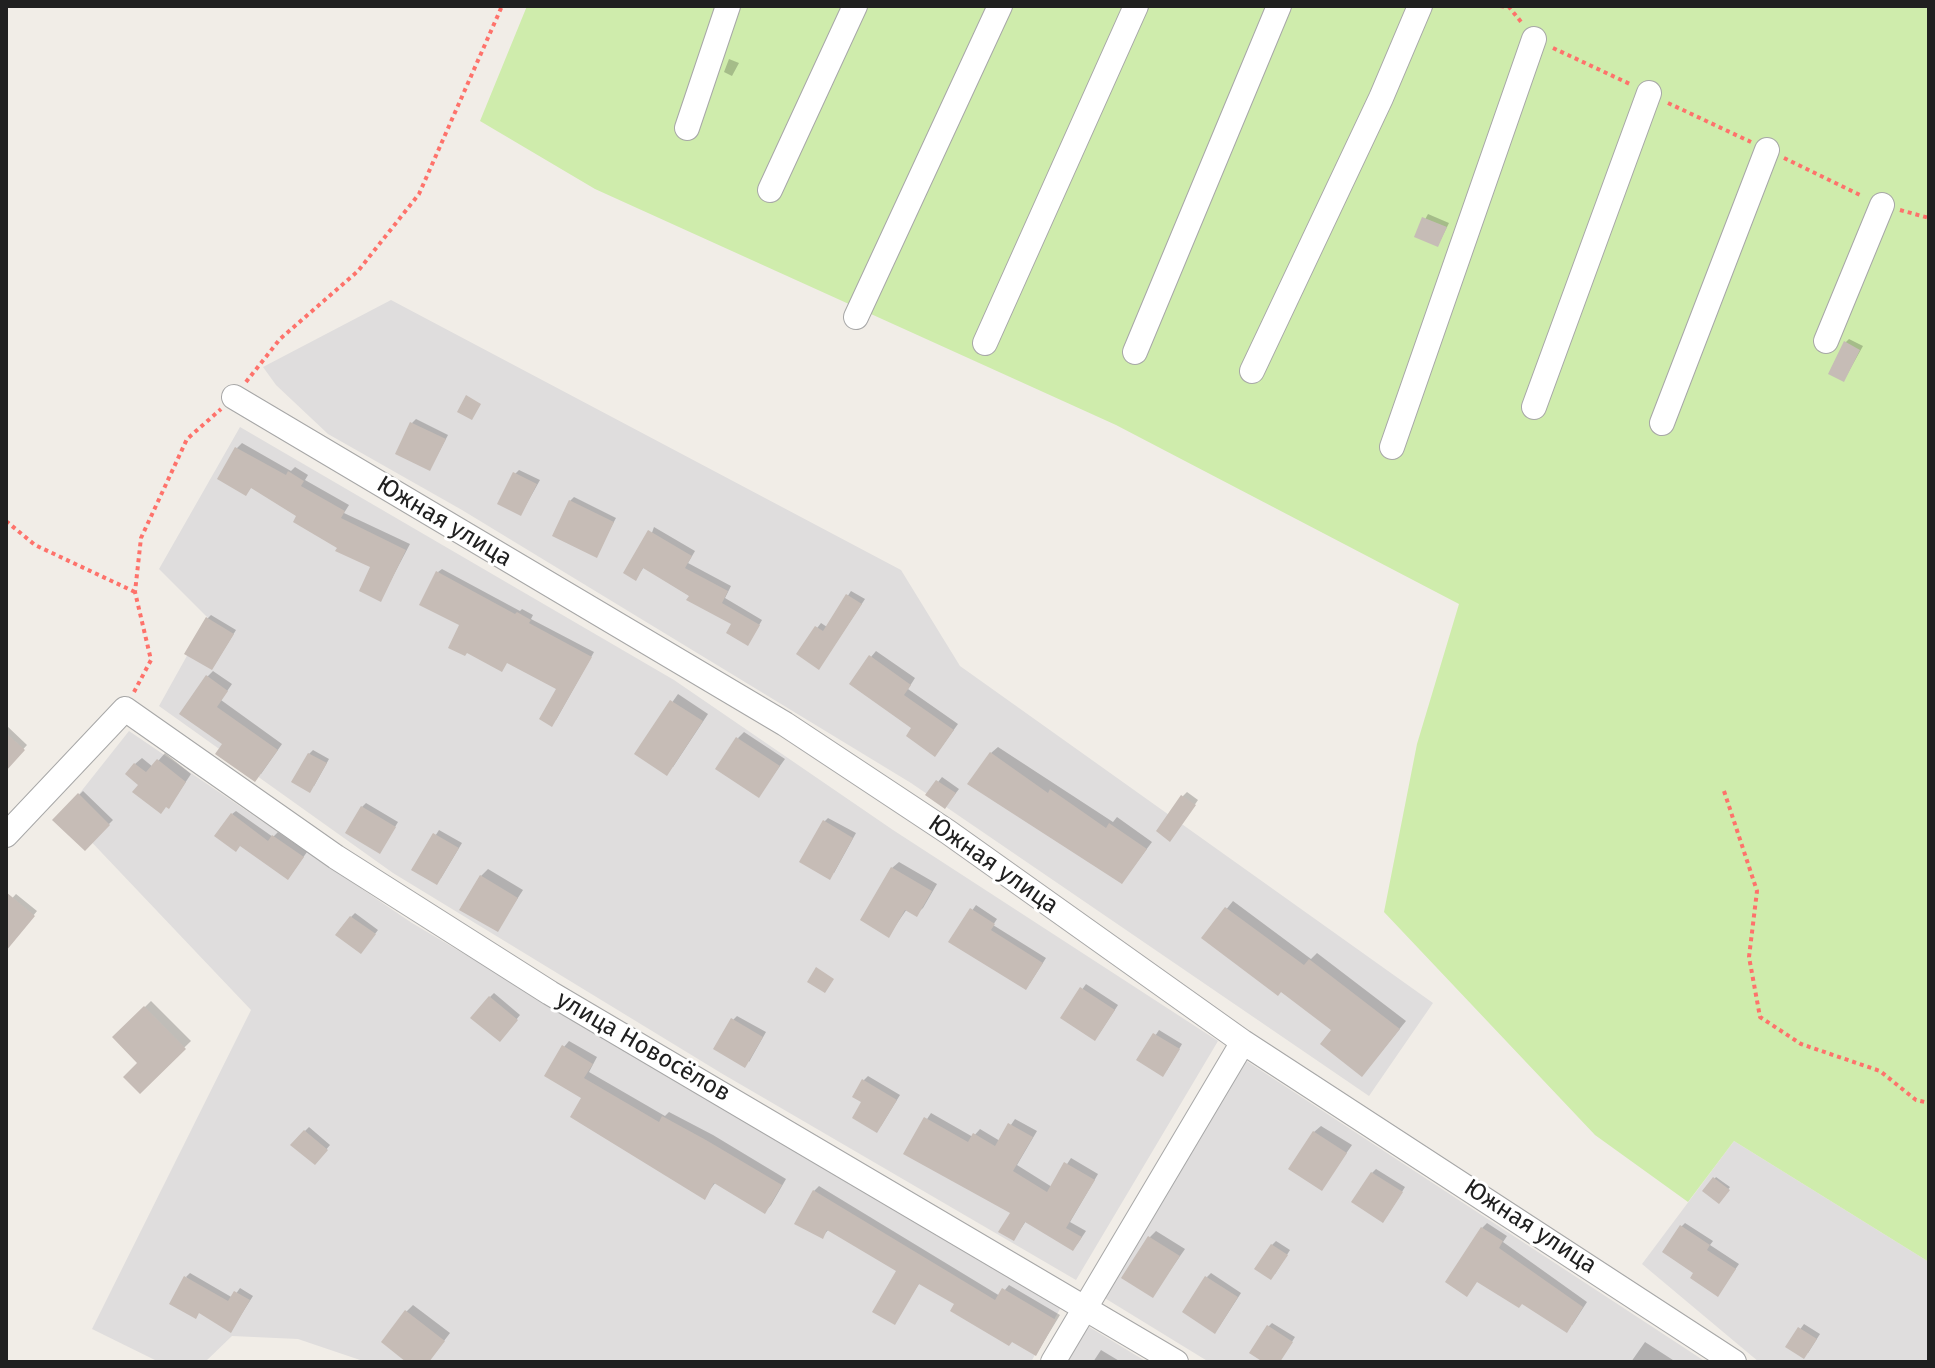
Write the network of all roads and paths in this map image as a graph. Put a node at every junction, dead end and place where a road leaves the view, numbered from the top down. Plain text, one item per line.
1 (502, 6) edge
2 (728, 6) edge
3 (855, 6) edge
4 (1000, 6) edge
5 (1136, 6) edge
6 (1279, 6) edge
7 (1420, 6) edge
8 (1500, 6) edge
9 (1534, 39) junction
10 (1649, 93) junction
11 (687, 128) dead end
12 (1767, 150) junction
13 (770, 190) dead end
14 (1882, 205) junction
15 (1929, 218) edge
16 (856, 317) dead end
17 (1826, 341) dead end
18 (985, 343) dead end
19 (1135, 352) dead end
20 (1252, 371) dead end
21 (234, 397) junction
22 (1534, 407) dead end
23 (1662, 423) dead end
24 (1392, 447) dead end
25 (6, 521) edge
26 (135, 592) junction
27 (125, 709) junction
28 (1724, 791) dead end
29 (6, 835) edge
30 (1243, 1042) junction
31 (1929, 1103) edge
32 (1084, 1306) junction
33 (1053, 1362) edge
34 (1176, 1362) edge
35 (1734, 1362) edge

1 - 21 path
2 - 11 street
3 - 13 street
4 - 16 street
5 - 18 street
6 - 19 street
7 - 20 street
8 - 9 path
9 - 10 path
9 - 24 street
10 - 12 path
10 - 22 street
12 - 14 path
12 - 23 street
14 - 15 path
14 - 17 street
21 - 26 path
21 - 30 street, Южная улица
25 - 26 path
26 - 27 path
27 - 29 street
27 - 32 street, улица Новосёлов
28 - 31 path
30 - 32 street
30 - 35 street, Южная улица
32 - 33 street
32 - 34 street, улица Новосёлов

